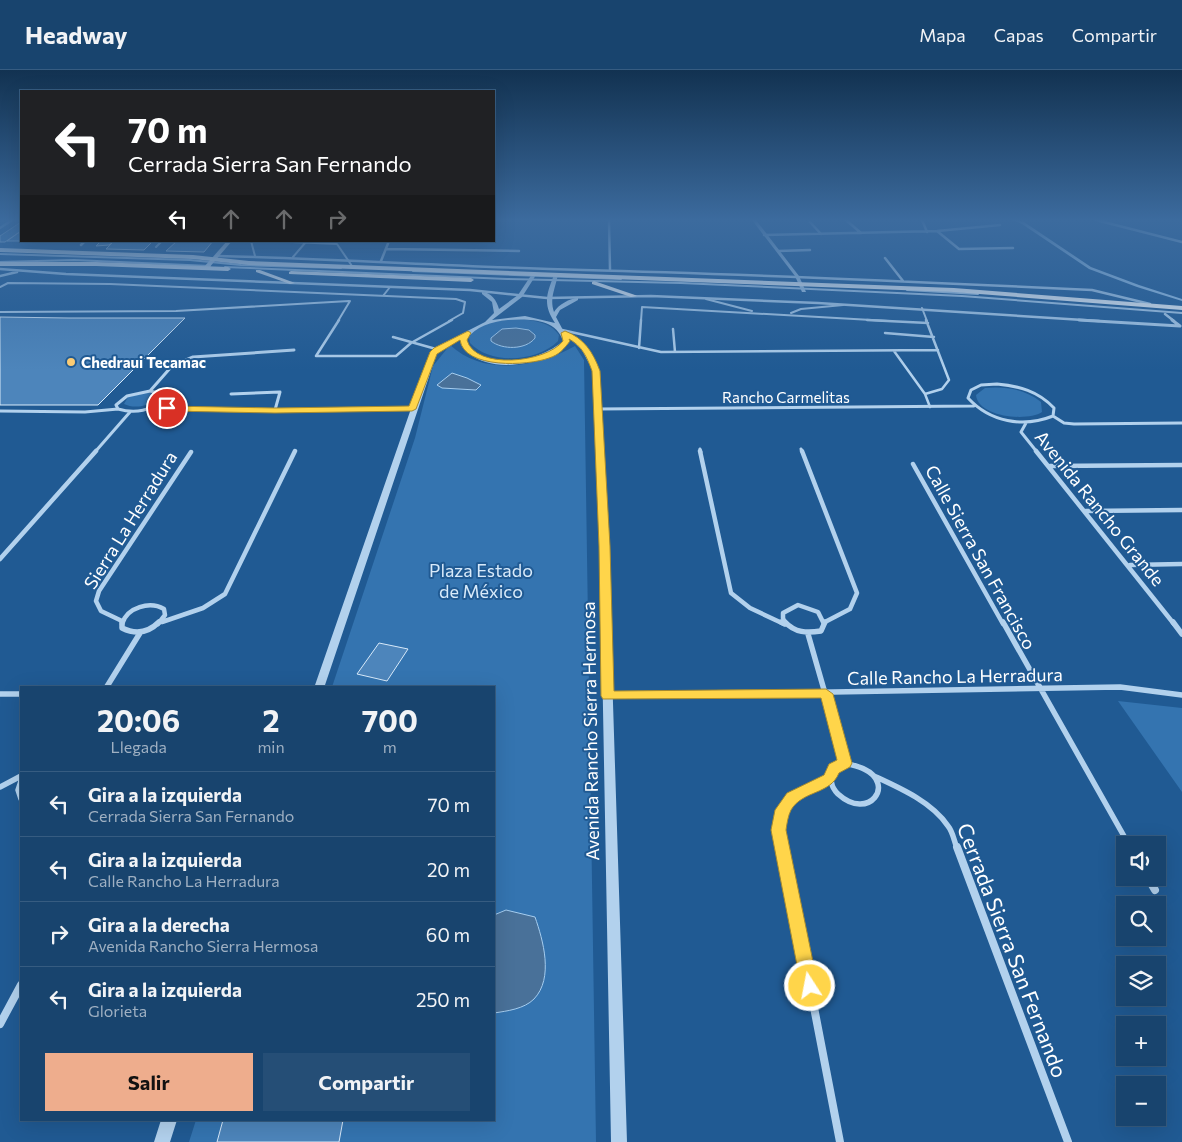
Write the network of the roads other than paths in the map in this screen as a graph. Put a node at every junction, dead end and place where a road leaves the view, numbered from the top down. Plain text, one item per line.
1 (12, 270) edge
2 (253, 270) edge
3 (396, 270) edge
4 (396, 270) edge
5 (469, 270) edge
6 (603, 270) edge
7 (616, 270) edge
8 (792, 270) edge
9 (894, 270) edge
10 (24, 271) junction
11 (258, 271) junction
12 (66, 274) junction
13 (644, 275) junction
14 (0, 276) edge
15 (533, 276) junction
16 (797, 276) junction
17 (556, 277) junction
18 (903, 281) junction
19 (62, 283) junction
20 (292, 283) junction
21 (594, 283) junction
22 (0, 287) edge
23 (390, 287) junction
24 (803, 287) junction
25 (484, 293) junction
26 (354, 295) junction
27 (383, 296) junction
28 (520, 296) junction
29 (633, 296) junction
30 (547, 298) junction
31 (704, 298) junction
32 (576, 299) junction
33 (349, 301) junction
34 (847, 304) junction
35 (1154, 306) junction
36 (922, 308) junction
37 (0, 312) edge
38 (756, 312) junction
39 (1180, 312) edge
40 (497, 314) junction
41 (789, 314) junction
42 (1164, 314) junction
43 (553, 318) junction
44 (928, 323) junction
45 (483, 324) junction
46 (1181, 327) edge
47 (673, 329) dead end
48 (562, 331) junction
49 (468, 333) junction
50 (885, 333) dead end
51 (393, 337) dead end
52 (934, 337) junction
53 (411, 343) junction
54 (640, 348) junction
55 (294, 350) dead end
56 (436, 350) junction
57 (938, 350) junction
58 (894, 351) junction
59 (675, 352) junction
60 (150, 391) junction
61 (231, 394) dead end
62 (925, 394) junction
63 (974, 406) junction
64 (153, 407) junction
65 (930, 407) junction
66 (118, 409) junction
67 (412, 409) junction
68 (598, 409) junction
69 (275, 410) junction
70 (0, 412) edge
71 (130, 412) junction
72 (1052, 416) junction
73 (1026, 423) junction
74 (1182, 423) edge
75 (801, 448) dead end
76 (700, 449) dead end
77 (295, 451) dead end
78 (191, 452) dead end
79 (913, 464) dead end
80 (1182, 465) edge
81 (1050, 466) junction
82 (1182, 510) edge
83 (1086, 511) junction
84 (0, 559) edge
85 (1182, 564) edge
86 (1130, 565) junction
87 (122, 621) junction
88 (162, 622) junction
89 (825, 622) junction
90 (786, 624) junction
91 (1182, 625) edge
92 (1175, 626) junction
93 (140, 633) junction
94 (808, 634) junction
95 (1182, 634) edge
96 (107, 686) edge
97 (320, 686) edge
98 (1040, 689) junction
99 (0, 694) edge
100 (20, 694) edge
101 (826, 694) junction
102 (1182, 695) edge
103 (608, 696) junction
104 (845, 763) junction
105 (874, 776) junction
106 (20, 777) edge
107 (830, 779) junction
108 (20, 784) edge
109 (0, 787) edge
110 (20, 796) edge
111 (1124, 836) edge
112 (1153, 886) edge
113 (1155, 890) dead end
114 (20, 987) edge
115 (0, 1024) edge
116 (169, 1121) edge
117 (162, 1142) edge
118 (620, 1142) edge
119 (840, 1142) edge
120 (1068, 1142) edge

1 - 10 street
2 - 11 main road
3 - 15 lane
4 - 15 lane
5 - 15 main road
6 - 17 street
7 - 13 street
8 - 16 street
9 - 18 street
10 - 12 street
10 - 14 street
11 - 15 main road
11 - 20 main road
12 - 19 lane
12 - 20 street
13 - 16 street
13 - 17 main road
13 - 24 main road
15 - 17 main road
15 - 17 street
15 - 28 street
16 - 18 street
16 - 24 street
17 - 21 main road
17 - 24 lane
17 - 30 street
18 - 35 street
19 - 22 lane
19 - 26 lane
20 - 23 street
21 - 24 main road
21 - 29 main road
23 - 25 street
23 - 27 lane
24 - 35 main road
24 - 39 lane
24 - 42 main road
25 - 28 street
25 - 40 street
26 - 27 lane
26 - 33 lane
27 - 53 lane
28 - 30 street
28 - 40 street
29 - 31 street
29 - 32 street
30 - 32 street
30 - 43 street, Avenida Rancho Sierra Hermosa
31 - 34 street
31 - 38 lane
32 - 43 street
33 - 37 lane
33 - 53 lane
34 - 36 street
34 - 41 lane
35 - 39 main road
36 - 44 lane
36 - 46 street
38 - 41 lane
38 - 54 lane
39 - 42 main road
40 - 45 street
41 - 44 lane
42 - 46 street
43 - 48 street, Avenida Rancho Sierra Hermosa
44 - 52 lane
45 - 48 street
45 - 49 street
47 - 59 lane
48 - 49 street
48 - 54 lane
48 - 68 street, Avenida Rancho Sierra Hermosa
49 - 56 street
50 - 52 lane
51 - 53 lane
52 - 57 lane
53 - 56 lane
54 - 59 lane
55 - 60 street
56 - 67 street
57 - 58 lane
57 - 62 lane
58 - 59 lane
58 - 62 lane
60 - 64 street
60 - 66 street
61 - 69 street
62 - 65 lane
63 - 65 street, Rancho Carmelitas
63 - 72 street
63 - 73 street
64 - 69 street
64 - 71 street
65 - 68 street, Rancho Carmelitas
66 - 70 street
66 - 71 street
67 - 69 street
67 - 97 street
68 - 103 street, Avenida Rancho Sierra Hermosa
71 - 84 street
72 - 73 street
72 - 74 street
73 - 81 street, Avenida Rancho Grande
75 - 89 street
76 - 90 street
77 - 88 street
78 - 87 street, Sierra La Herradura
79 - 98 street, Calle Sierra San Francisco
80 - 81 street
81 - 83 street, Avenida Rancho Grande
82 - 83 street
83 - 86 street, Avenida Rancho Grande
85 - 86 street
86 - 92 street, Avenida Rancho Grande
87 - 88 street
87 - 93 street, Sierra La Herradura
88 - 93 street
89 - 90 street
89 - 94 street
90 - 94 street
91 - 92 street
92 - 95 street, Avenida Rancho Grande
93 - 96 street
94 - 101 street
98 - 101 street, Calle Rancho La Herradura
98 - 102 street, Calle Rancho La Herradura
98 - 111 street, Calle Sierra San Francisco
99 - 100 street
101 - 103 street, Calle Rancho La Herradura
101 - 104 street
103 - 118 street, Avenida Rancho Sierra Hermosa
104 - 105 street
104 - 107 street
105 - 107 street
105 - 120 street, Cerrada Sierra San Fernando
106 - 109 street
107 - 119 street
108 - 110 street
112 - 113 street
114 - 115 street
116 - 117 street

